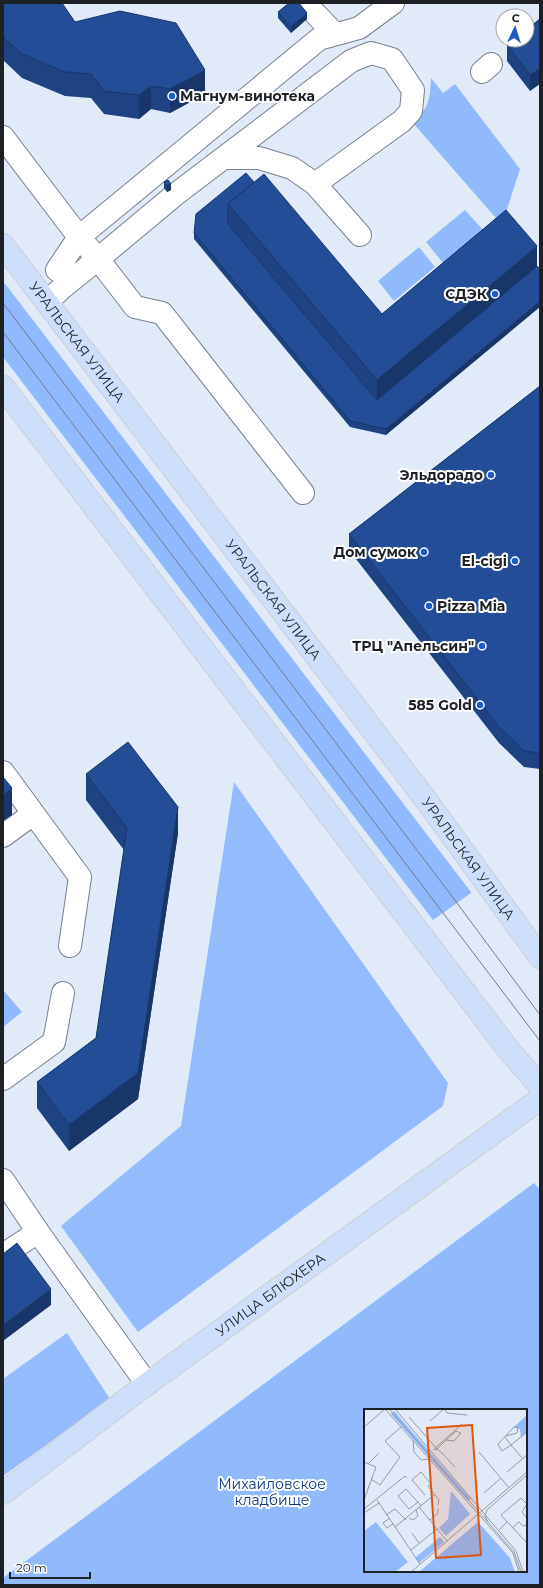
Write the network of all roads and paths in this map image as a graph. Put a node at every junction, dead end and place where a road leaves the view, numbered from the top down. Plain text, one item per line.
1 (305, 3) edge
2 (393, 3) edge
3 (335, 34) junction
4 (3, 137) edge
5 (224, 158) junction
6 (315, 184) junction
7 (360, 235) dead end
8 (79, 237) junction
9 (3, 244) edge
10 (98, 259) junction
11 (57, 270) dead end
12 (47, 302) junction
13 (3, 387) edge
14 (303, 493) dead end
15 (3, 772) edge
16 (34, 814) junction
17 (3, 836) edge
18 (70, 946) dead end
19 (540, 957) edge
20 (63, 993) dead end
21 (3, 1079) edge
22 (540, 1086) edge
23 (540, 1100) edge
24 (3, 1180) edge
25 (38, 1232) junction
26 (3, 1255) edge
27 (147, 1384) junction
28 (3, 1493) edge

1 - 3 lane
2 - 3 lane
3 - 8 lane
4 - 8 lane
5 - 6 lane
5 - 6 lane
5 - 10 lane
6 - 7 lane
8 - 10 lane
8 - 11 lane
9 - 12 main road, УРАЛЬСКАЯ УЛИЦА
10 - 12 lane
10 - 14 lane
12 - 19 main road, УРАЛЬСКАЯ УЛИЦА
13 - 22 main road
15 - 16 lane
16 - 17 lane
16 - 18 lane
20 - 21 lane
23 - 27 main road, УЛИЦА БЛЮХЕРА
24 - 25 lane
25 - 26 lane
25 - 27 lane
27 - 28 main road, УЛИЦА БЛЮХЕРА

